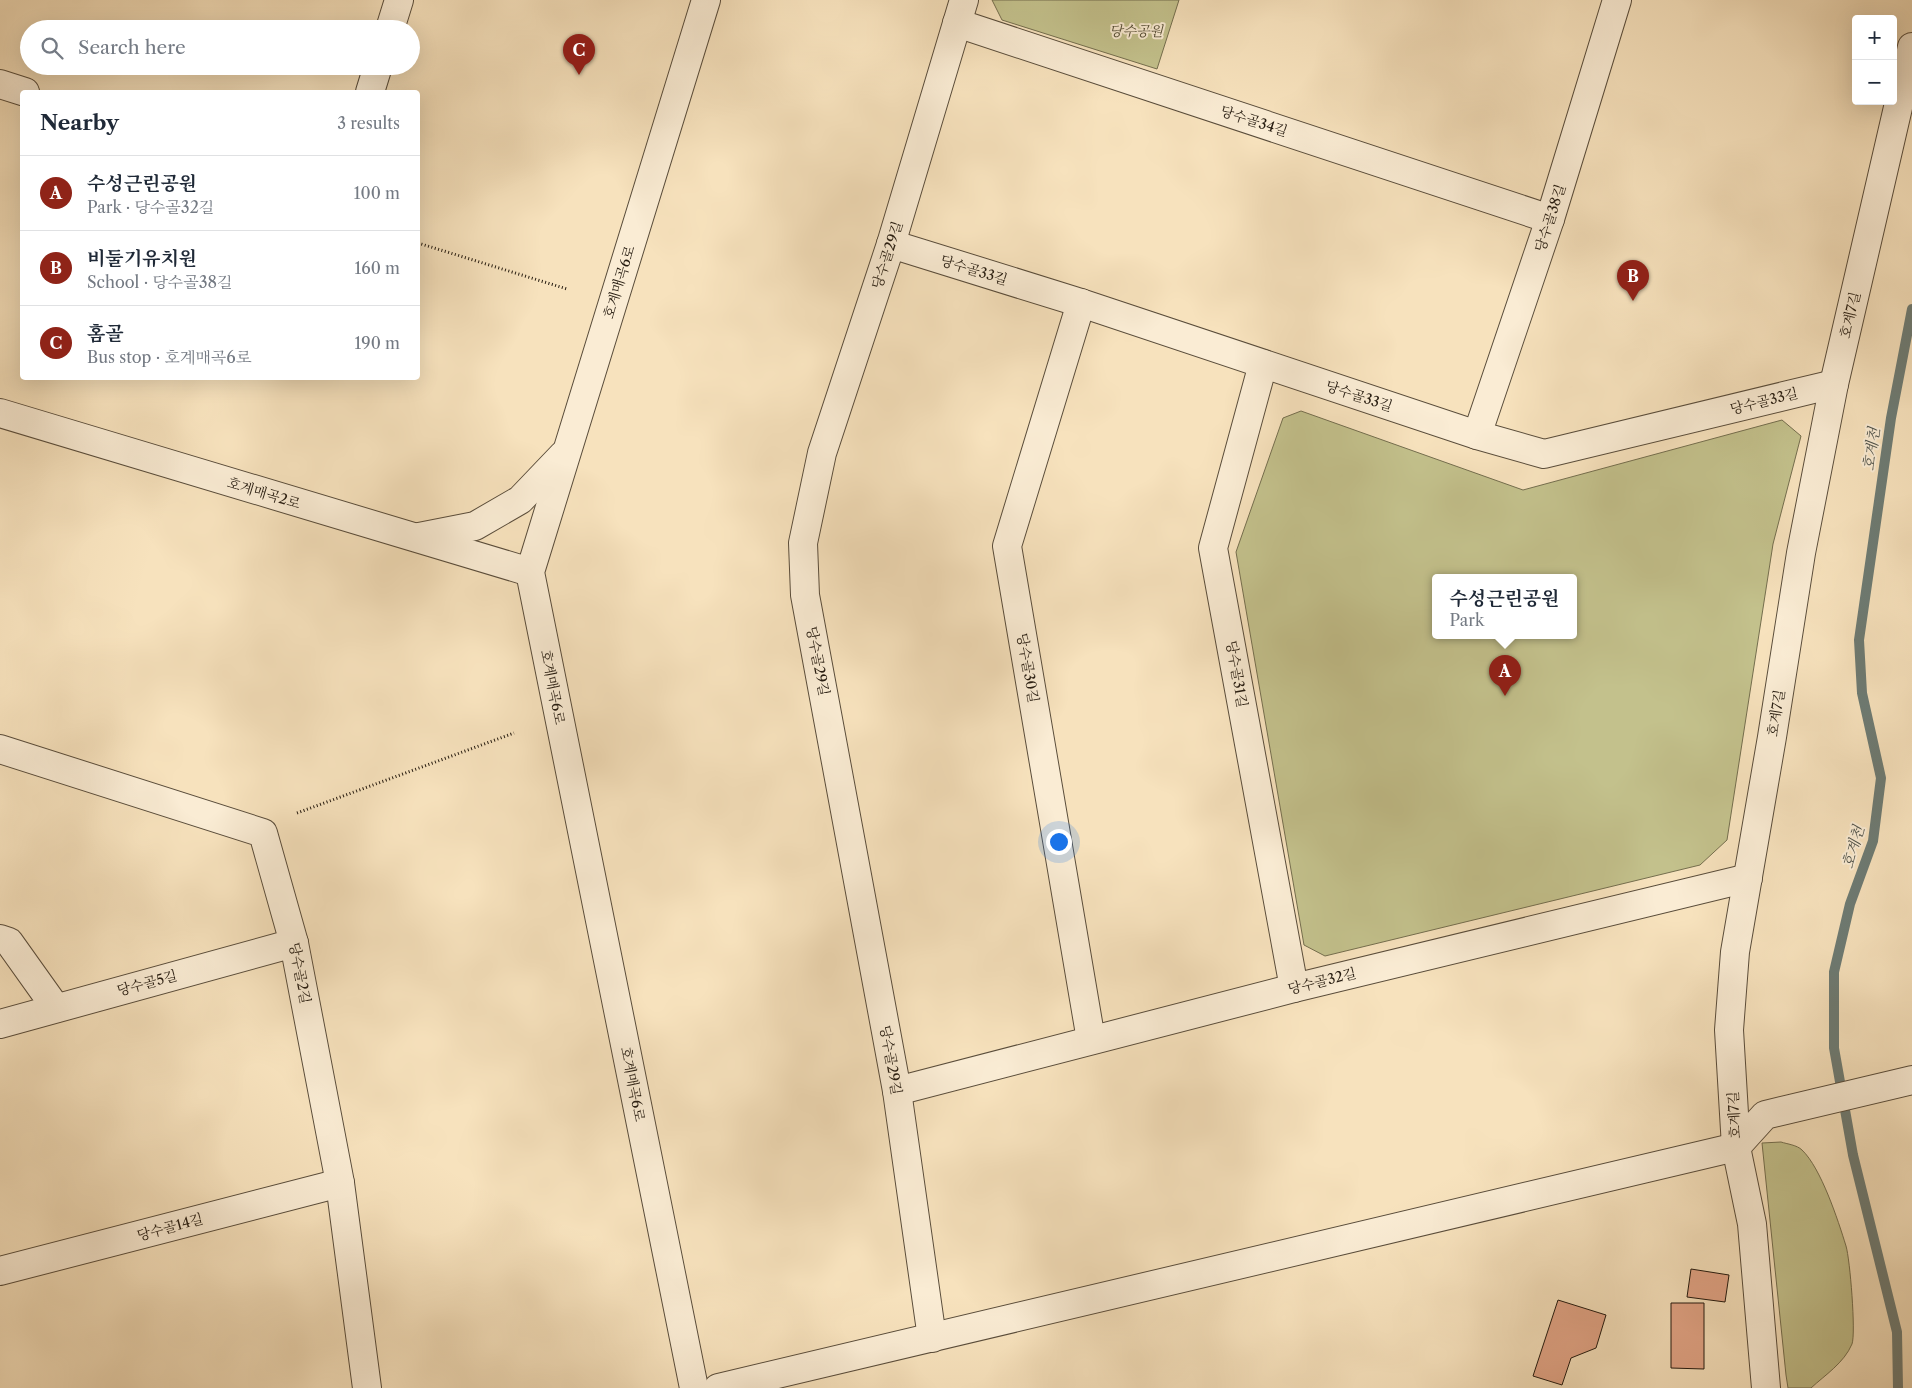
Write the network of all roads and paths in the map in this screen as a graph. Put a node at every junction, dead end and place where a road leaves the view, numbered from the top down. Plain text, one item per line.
1 (399, 0) edge
2 (706, 0) edge
3 (1617, 0) edge
4 (961, 12) edge
5 (393, 20) edge
6 (1912, 47) edge
7 (375, 75) edge
8 (0, 84) edge
9 (20, 90) edge
10 (371, 90) edge
11 (1550, 219) junction
12 (420, 244) edge
13 (891, 244) junction
14 (567, 288) dead end
15 (1081, 303) junction
16 (1263, 364) junction
17 (1834, 384) junction
18 (0, 413) edge
19 (1477, 435) junction
20 (567, 451) junction
21 (415, 538) junction
22 (530, 572) junction
23 (514, 733) dead end
24 (0, 749) edge
25 (297, 813) dead end
26 (1748, 878) junction
27 (0, 940) edge
28 (294, 943) junction
29 (1294, 988) junction
30 (56, 1008) junction
31 (0, 1024) edge
32 (1091, 1040) junction
33 (1912, 1080) edge
34 (897, 1090) junction
35 (1736, 1146) junction
36 (340, 1183) junction
37 (0, 1272) edge
38 (932, 1338) junction
39 (367, 1388) edge
40 (694, 1388) edge
41 (718, 1388) edge
42 (1766, 1388) edge

1 - 5 street
2 - 20 street, 호계매곡6로
3 - 11 street, 당수골38길
4 - 11 street, 당수골34길
4 - 13 street, 당수골29길
6 - 17 street, 호계7길
7 - 10 street
8 - 9 street
11 - 19 street, 당수골38길
12 - 14 path
13 - 15 street, 당수골33길
13 - 34 street, 당수골29길
15 - 16 street, 당수골33길
15 - 32 street, 당수골30길
16 - 19 street, 당수골33길
16 - 29 street, 당수골31길
17 - 19 street, 당수골33길
17 - 26 street, 호계7길
18 - 21 street, 호계매곡2로
20 - 21 street
20 - 22 street, 호계매곡6로
21 - 22 street, 호계매곡2로
22 - 40 street, 호계매곡6로
23 - 25 path
24 - 28 street, 당수골2길
26 - 29 street, 당수골32길
26 - 35 street, 호계7길
27 - 30 street
28 - 30 street, 당수골5길
28 - 36 street, 당수골2길
29 - 32 street, 당수골32길
30 - 31 street, 당수골5길
32 - 34 street, 당수골32길
33 - 35 street
34 - 38 street, 당수골29길
35 - 38 street
35 - 42 street, 호계7길
36 - 37 street, 당수골14길
36 - 39 street, 당수골2길
38 - 41 street

